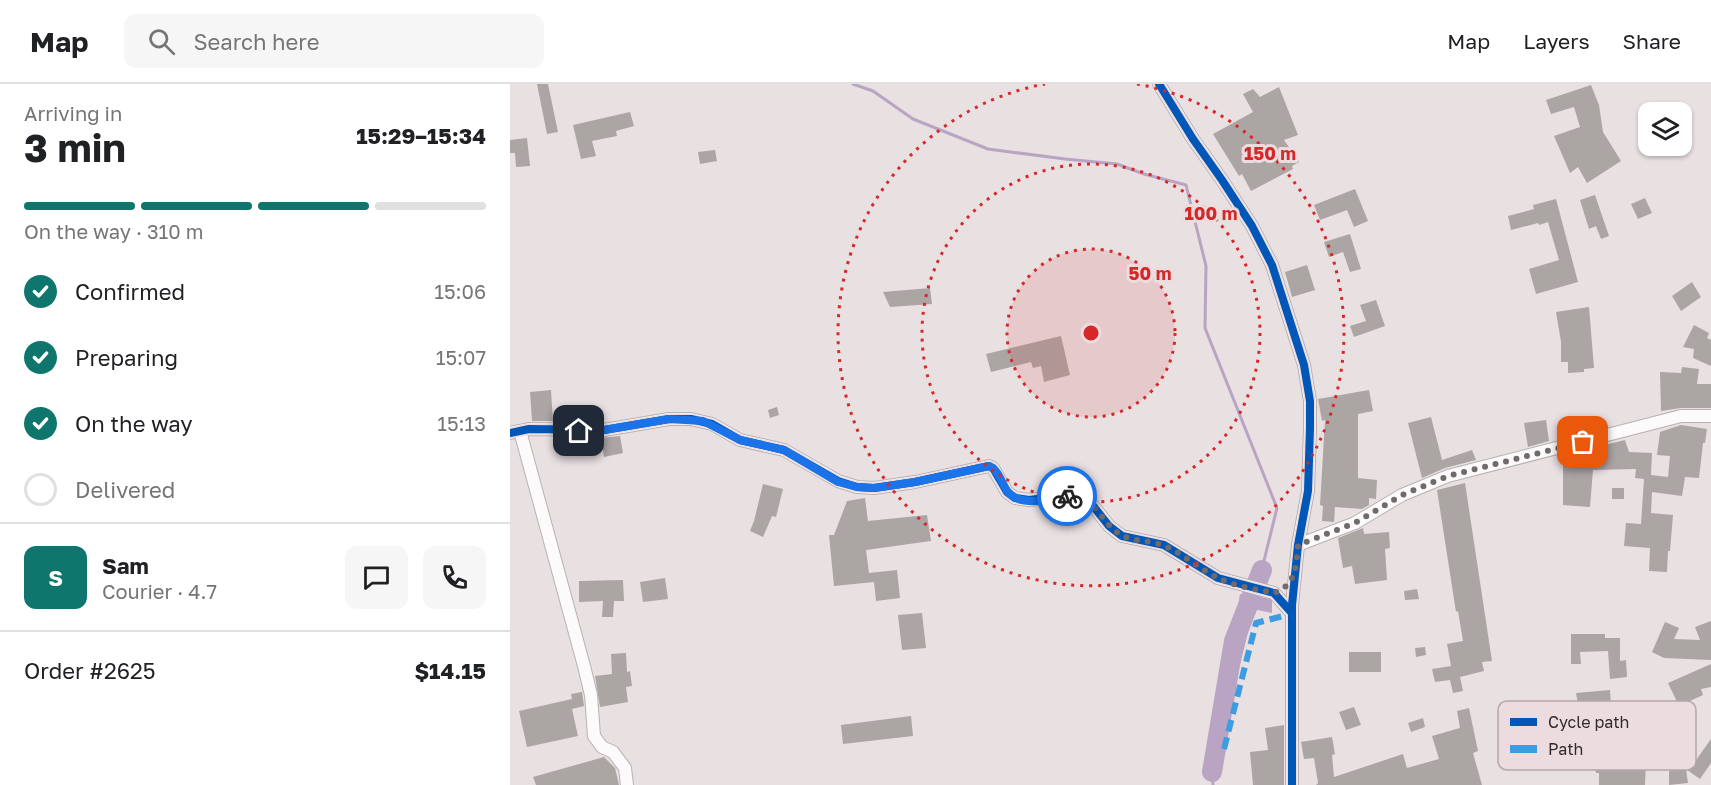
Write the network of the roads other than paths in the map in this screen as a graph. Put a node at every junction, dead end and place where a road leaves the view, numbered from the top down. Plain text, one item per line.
1 (1159, 84) edge
2 (1711, 416) edge
3 (515, 432) edge
4 (1298, 545) junction
5 (1295, 576) junction
6 (1274, 593) junction
7 (1291, 612) junction
8 (627, 785) edge
9 (1292, 785) edge

1 - 4 street
2 - 4 street
3 - 6 street
3 - 8 street
4 - 5 street
5 - 6 street
5 - 7 street
6 - 7 street
7 - 9 street

